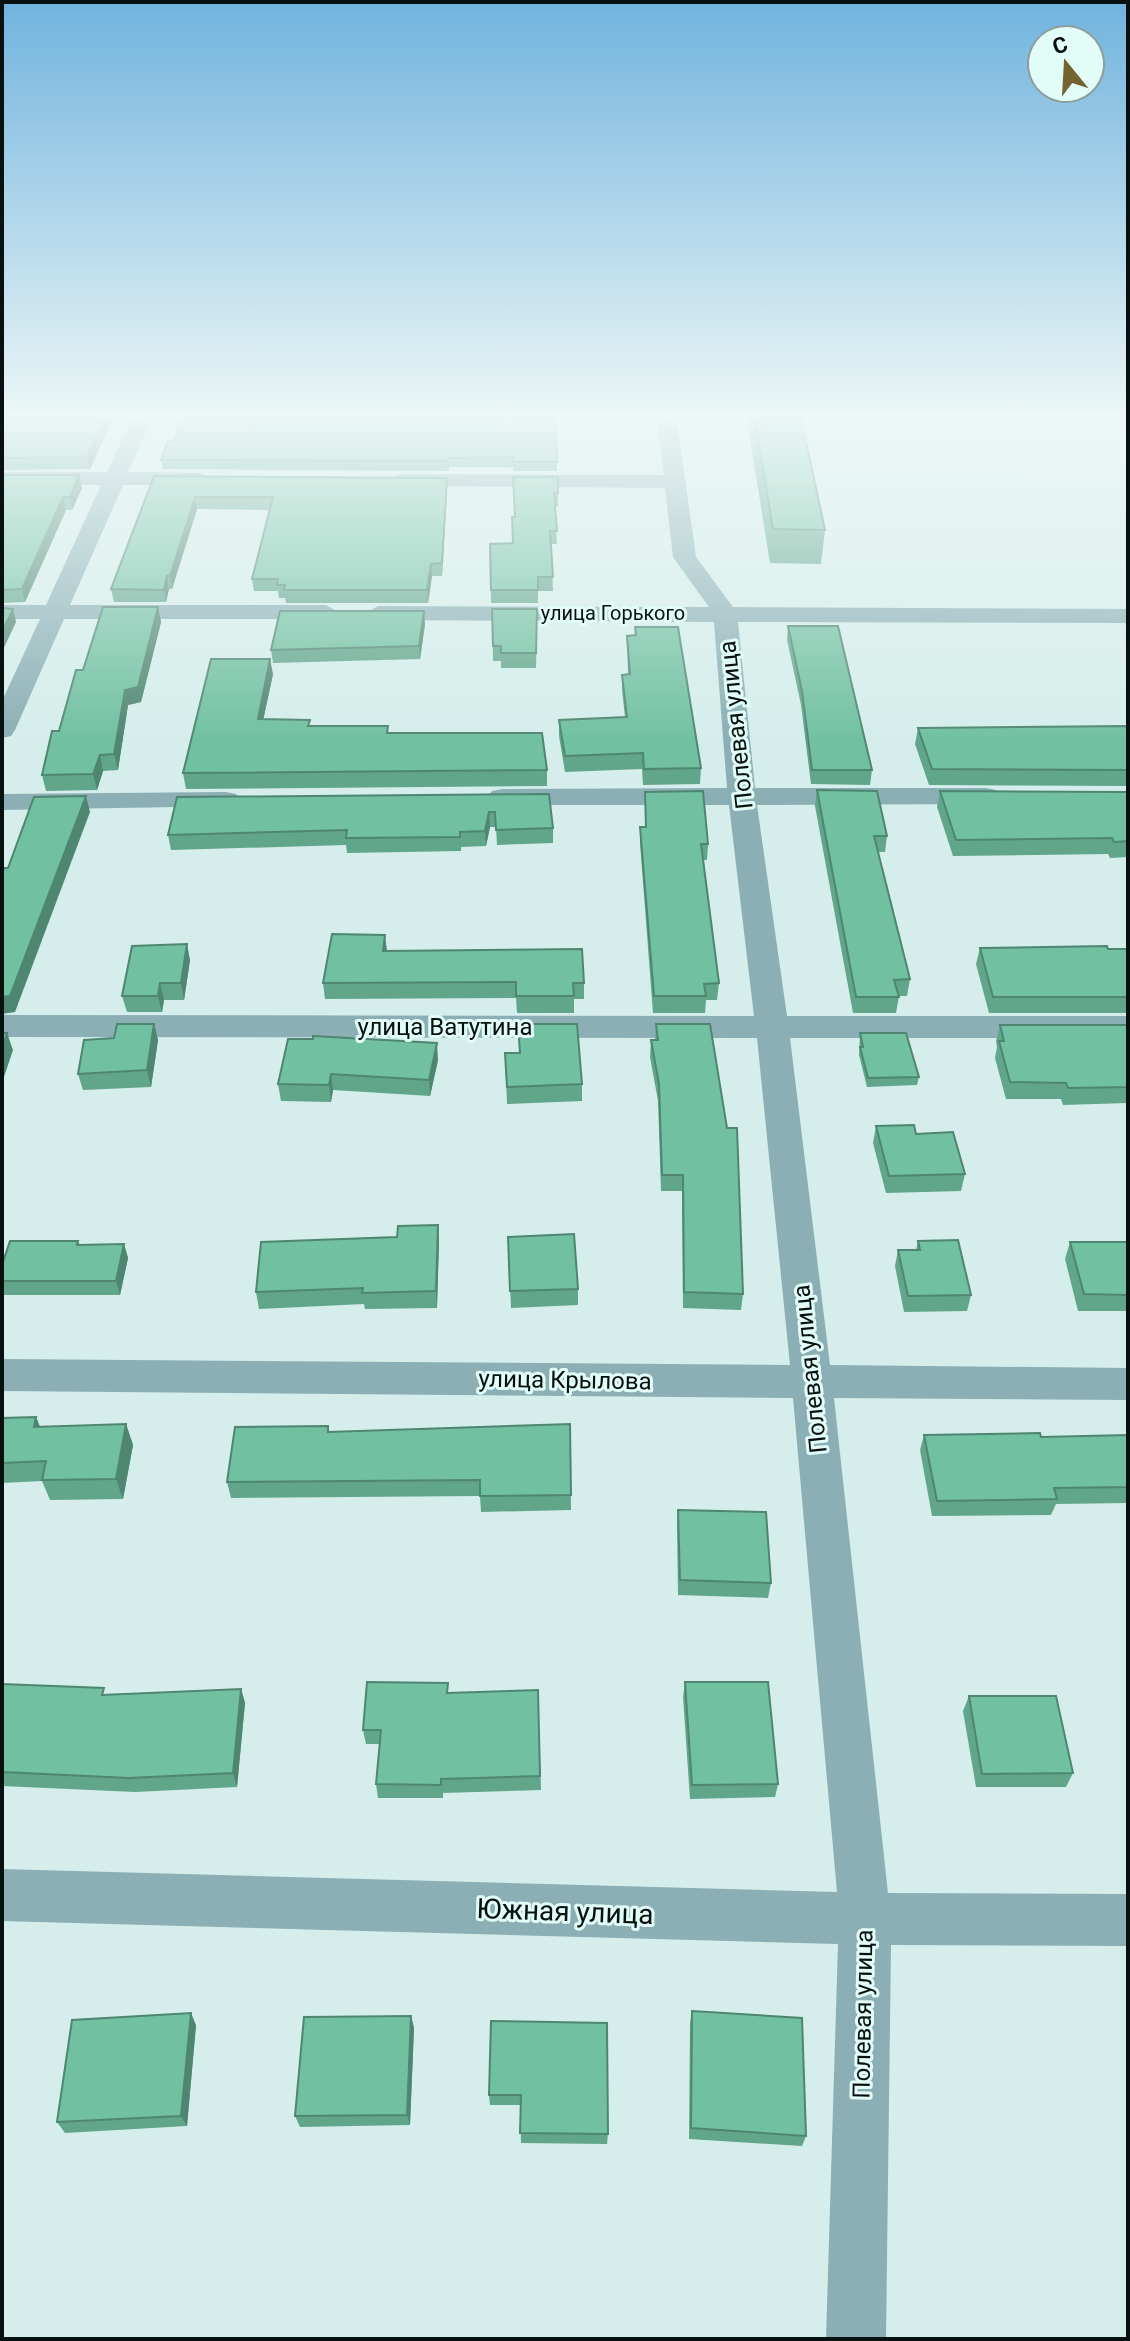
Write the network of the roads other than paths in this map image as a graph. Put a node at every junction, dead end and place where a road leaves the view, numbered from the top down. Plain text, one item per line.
1 (93, 523) edge
2 (681, 523) edge
3 (2, 612) edge
4 (55, 612) junction
5 (725, 613) junction
6 (1128, 616) edge
7 (2, 730) edge
8 (742, 795) junction
9 (1020, 796) edge
10 (474, 797) edge
11 (254, 800) edge
12 (2, 802) edge
13 (2, 1026) edge
14 (772, 1027) junction
15 (1128, 1027) edge
16 (2, 1375) edge
17 (812, 1382) junction
18 (1128, 1384) edge
19 (2, 1895) edge
20 (865, 1919) junction
21 (1128, 1920) edge
22 (856, 2339) edge

1 - 4 street
2 - 5 street, Полевая улица
3 - 4 street, улица Горького
4 - 5 street, улица Горького
4 - 7 street
5 - 6 street, улица Горького
5 - 8 street, Полевая улица
8 - 9 street
8 - 10 street
8 - 14 street, Полевая улица
11 - 12 street
13 - 14 street, улица Ватутина
14 - 15 street, улица Ватутина
14 - 17 street, Полевая улица
16 - 17 street, улица Крылова
17 - 18 street, улица Крылова
17 - 20 street, Полевая улица
19 - 20 street, Южная улица
20 - 21 street, Южная улица
20 - 22 street, Полевая улица

